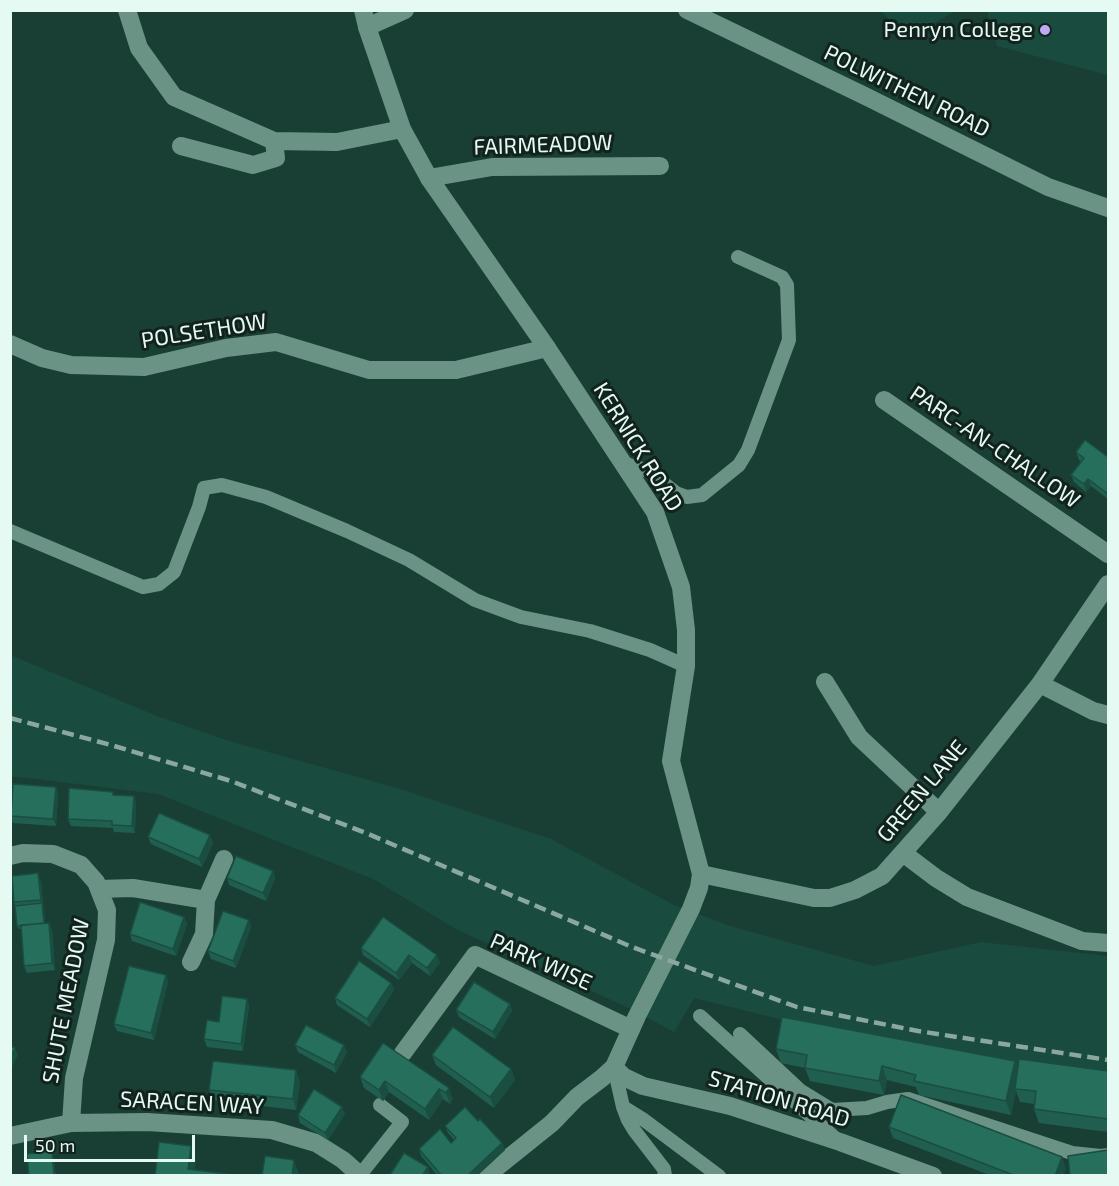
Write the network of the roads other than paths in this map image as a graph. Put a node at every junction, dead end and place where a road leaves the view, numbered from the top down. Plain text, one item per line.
1 (127, 10) edge
2 (405, 10) edge
3 (687, 10) edge
4 (365, 19) edge
5 (402, 129) junction
6 (274, 141) junction
7 (181, 146) dead end
8 (660, 166) dead end
9 (429, 178) junction
10 (1108, 208) edge
11 (738, 257) dead end
12 (10, 344) edge
13 (547, 348) junction
14 (884, 400) dead end
15 (623, 463) junction
16 (10, 531) edge
17 (1108, 554) edge
18 (1108, 584) edge
19 (686, 666) junction
20 (825, 682) dead end
21 (1040, 684) junction
22 (1108, 715) edge
23 (939, 812) junction
24 (903, 853) junction
25 (10, 856) edge
26 (224, 859) dead end
27 (701, 874) junction
28 (99, 889) junction
29 (206, 900) junction
30 (1108, 943) edge
31 (191, 962) dead end
32 (700, 1016) dead end
33 (634, 1022) junction
34 (740, 1034) dead end
35 (403, 1053) dead end
36 (614, 1067) junction
37 (380, 1105) edge
38 (623, 1107) junction
39 (71, 1123) junction
40 (10, 1136) edge
41 (840, 1142) junction
42 (1108, 1155) edge
43 (360, 1175) edge
44 (486, 1176) edge
45 (665, 1176) edge
46 (719, 1176) edge
47 (933, 1176) edge

1 - 6 street
2 - 4 street
3 - 10 street, POLWITHEN ROAD
4 - 5 street, KERNICK ROAD
5 - 6 street
5 - 9 street, KERNICK ROAD
6 - 7 street
8 - 9 street, FAIRMEADOW
9 - 13 street, KERNICK ROAD
11 - 15 lane
12 - 13 street, POLSETHOW
13 - 15 street, KERNICK ROAD
14 - 17 street, PARC-AN-CHALLOW
15 - 19 street, KERNICK ROAD
16 - 19 lane
18 - 21 street, GREEN LANE
19 - 27 street, KERNICK ROAD
20 - 23 street
21 - 22 street
21 - 23 street, GREEN LANE
23 - 24 street, GREEN LANE
24 - 27 street, GREEN LANE
24 - 30 street
25 - 28 street, SHUTE MEADOW
26 - 29 street
27 - 33 street, KERNICK ROAD
28 - 29 street, SHUTE MEADOW
28 - 39 street, SHUTE MEADOW
29 - 31 street
32 - 41 lane
33 - 35 street, PARK WISE
33 - 36 street, KERNICK ROAD
34 - 42 lane
36 - 38 lane
36 - 41 street, STATION ROAD
36 - 44 street
37 - 43 lane
38 - 45 lane
38 - 46 lane
39 - 40 street, SARACEN WAY
39 - 43 street, SARACEN WAY
41 - 47 street, STATION ROAD

